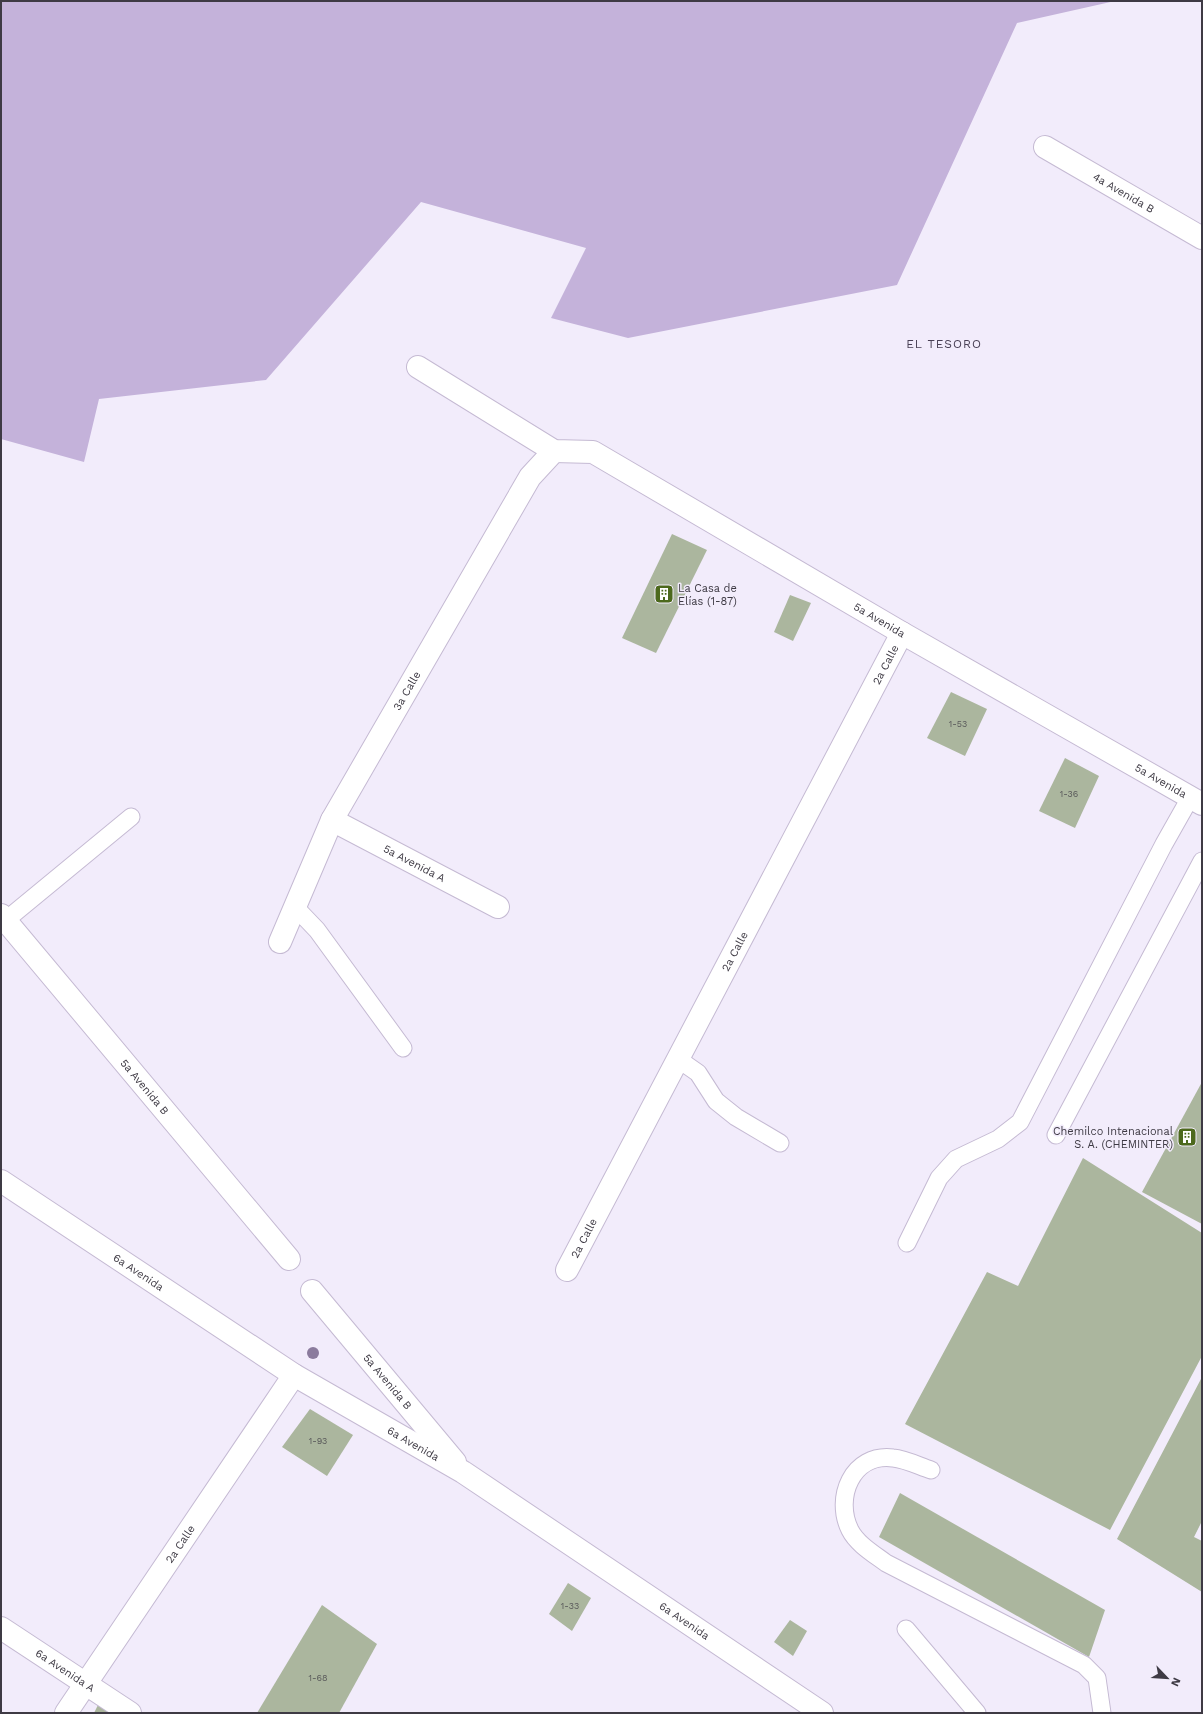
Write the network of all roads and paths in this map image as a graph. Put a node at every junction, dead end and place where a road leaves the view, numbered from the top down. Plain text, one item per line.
1 (1045, 147) dead end
2 (1202, 238) edge
3 (418, 367) dead end
4 (554, 451) junction
5 (902, 633) junction
6 (1196, 801) edge
7 (131, 817) dead end
8 (332, 820) junction
9 (1202, 860) edge
10 (295, 907) junction
11 (498, 907) dead end
12 (3, 917) edge
13 (280, 942) dead end
14 (403, 1048) dead end
15 (678, 1059) junction
16 (1056, 1134) dead end
17 (780, 1143) dead end
18 (1, 1181) edge
19 (907, 1243) dead end
20 (289, 1259) dead end
21 (567, 1270) dead end
22 (312, 1291) dead end
23 (294, 1375) junction
24 (931, 1470) dead end
25 (463, 1472) junction
26 (1, 1628) edge
27 (906, 1629) dead end
28 (85, 1685) junction
29 (66, 1713) edge
30 (130, 1713) edge
31 (822, 1713) edge
32 (977, 1713) edge
33 (1102, 1713) edge

1 - 2 street, 4a Avenida B
3 - 4 street
4 - 5 street, 5a Avenida
4 - 8 street, 3a Calle
5 - 6 street, 5a Avenida
5 - 15 street, 2a Calle
6 - 19 lane
7 - 12 lane
8 - 10 street, 3a Calle
8 - 11 street, 5a Avenida A
9 - 16 lane
10 - 13 street, 3a Calle
10 - 14 lane
12 - 20 street, 5a Avenida B
15 - 17 lane
15 - 21 street, 2a Calle
18 - 23 street, 6a Avenida
22 - 25 street, 5a Avenida B
23 - 25 street, 6a Avenida
23 - 28 street, 2a Calle
24 - 33 lane
25 - 31 street, 6a Avenida
26 - 28 street, 6a Avenida A
27 - 32 lane
28 - 29 street, 2a Calle
28 - 30 street, 6a Avenida A

